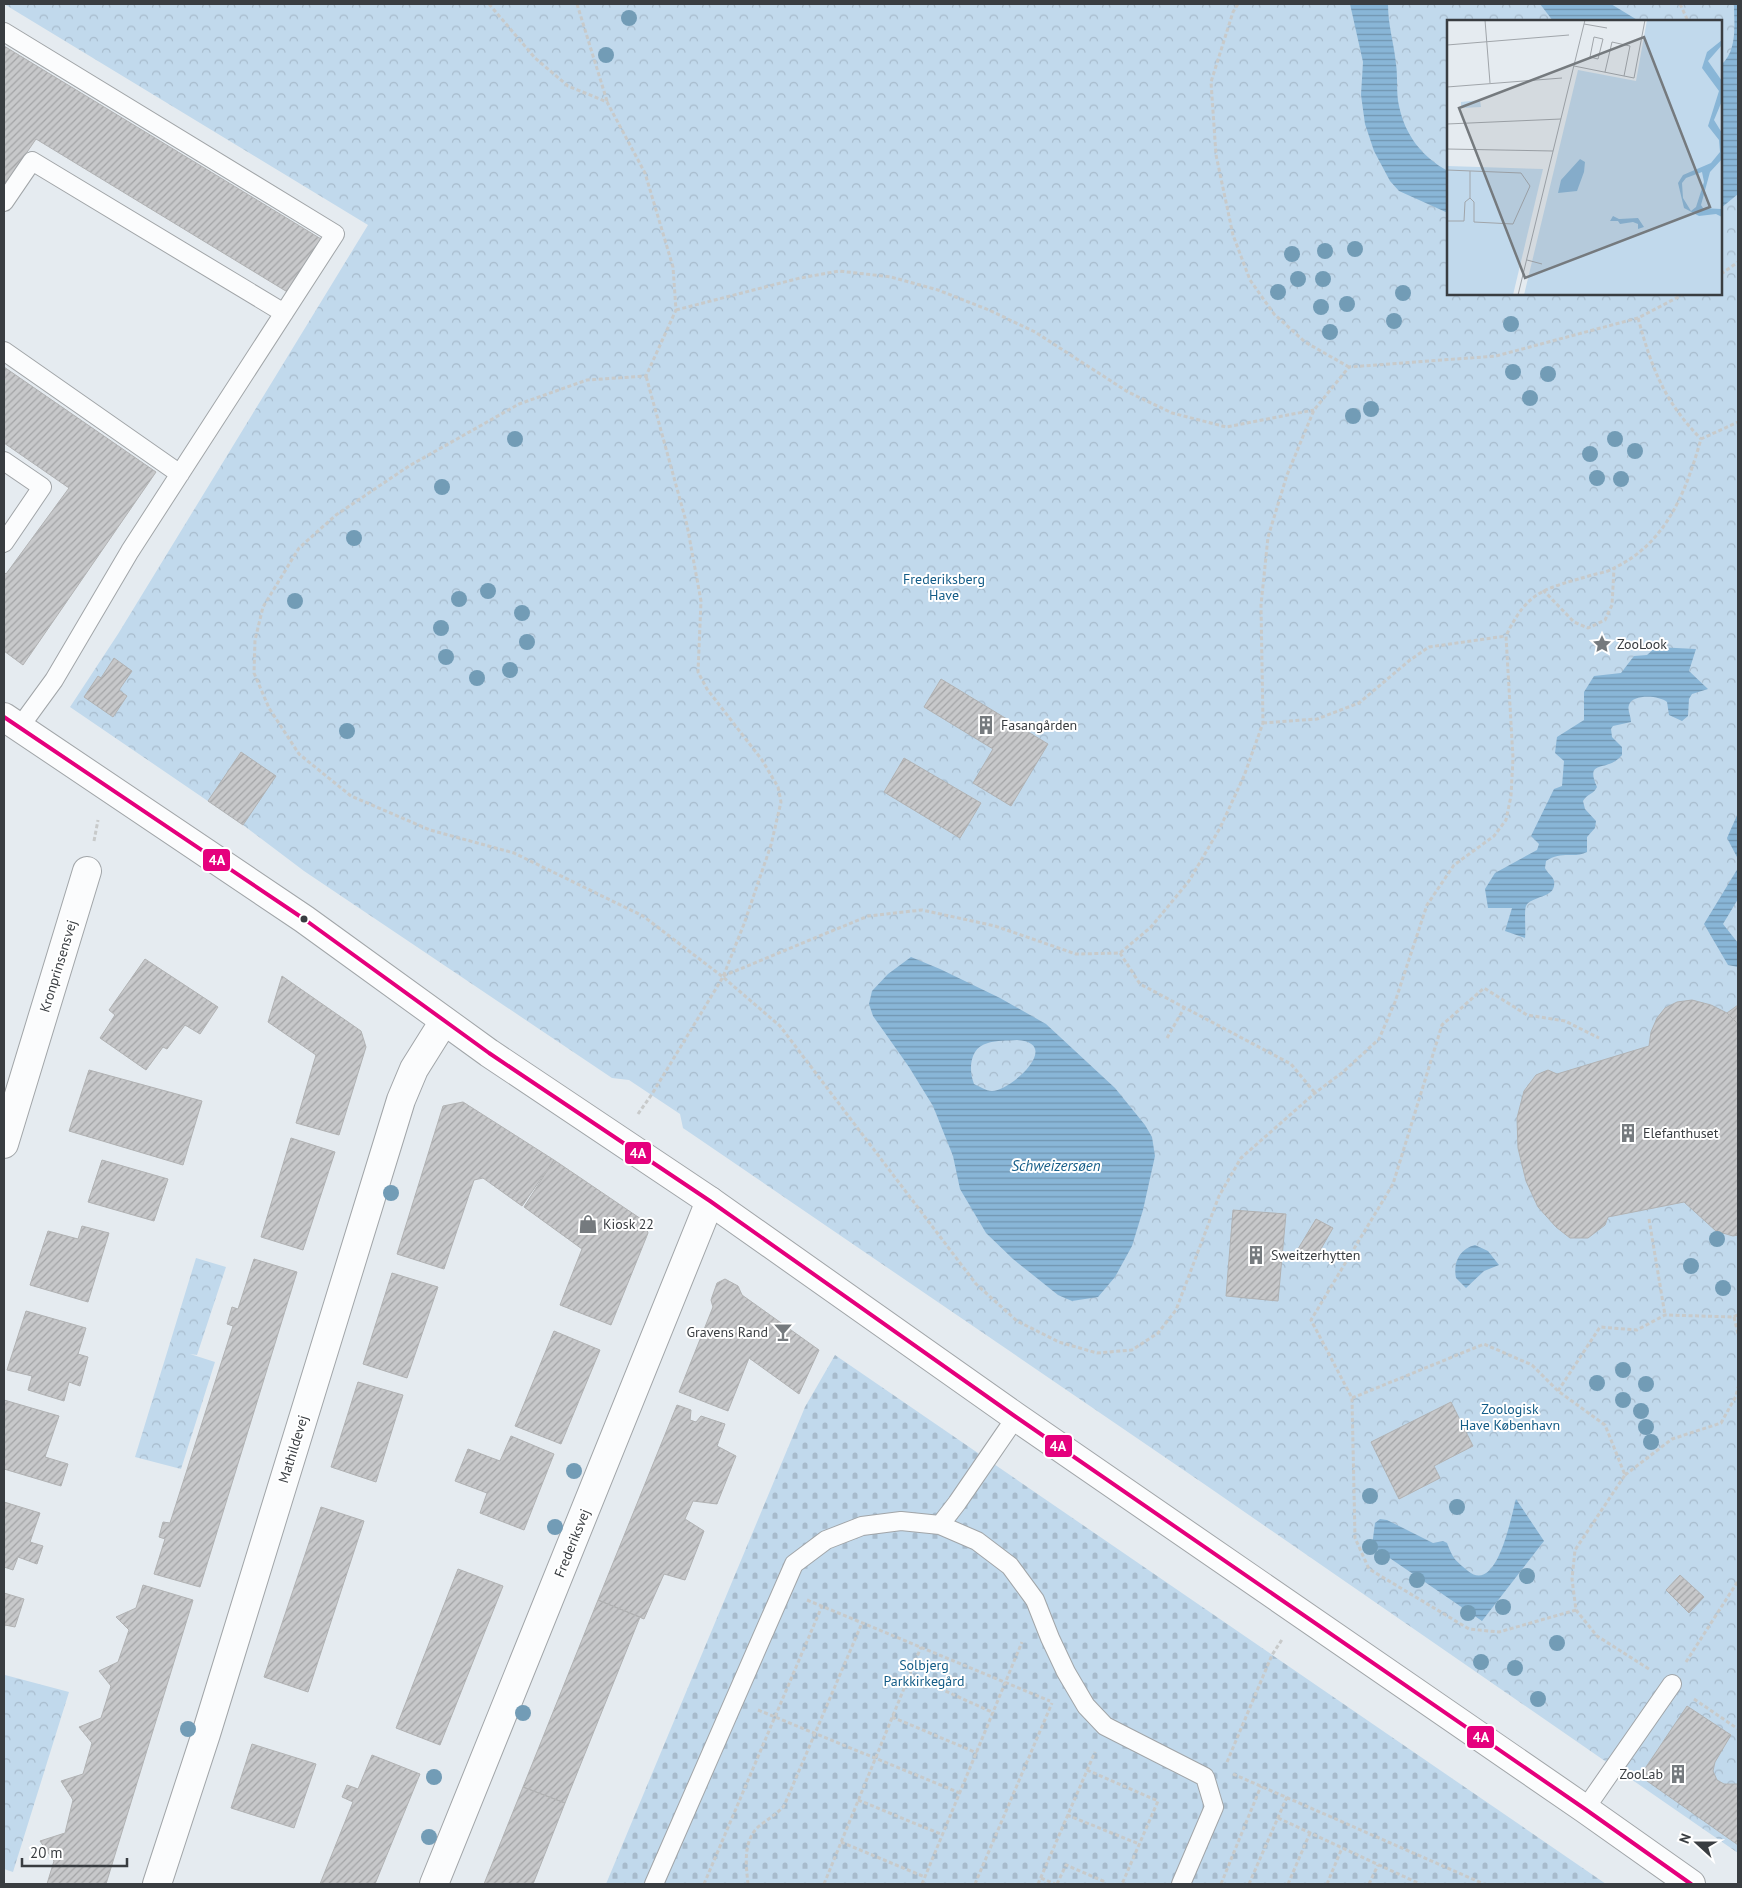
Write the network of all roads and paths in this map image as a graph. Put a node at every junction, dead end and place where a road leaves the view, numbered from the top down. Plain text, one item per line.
1 (489, 4) edge
2 (577, 4) edge
3 (1238, 4) edge
4 (1680, 4) edge
5 (1688, 20) edge
6 (4, 32) edge
7 (607, 102) junction
8 (4, 202) edge
9 (1738, 262) edge
10 (1722, 273) edge
11 (1682, 295) edge
12 (676, 310) junction
13 (284, 313) junction
14 (1638, 318) junction
15 (4, 351) edge
16 (1349, 367) junction
17 (646, 376) junction
18 (1314, 410) junction
19 (1738, 422) edge
20 (1701, 439) junction
21 (4, 461) edge
22 (180, 474) junction
23 (4, 543) edge
24 (1614, 569) junction
25 (1543, 590) junction
26 (1506, 636) junction
27 (12, 722) edge
28 (1264, 723) junction
29 (106, 787) junction
30 (87, 871) joint
31 (1120, 953) junction
32 (723, 976) junction
33 (1184, 1008) junction
34 (444, 1021) junction
35 (1167, 1038) dead end
36 (1599, 1038) dead end
37 (1315, 1093) junction
38 (619, 1141) junction
39 (4, 1144) edge
40 (710, 1201) junction
41 (1649, 1219) dead end
42 (1738, 1314) edge
43 (1664, 1315) junction
44 (1734, 1317) junction
45 (1738, 1334) edge
46 (1738, 1387) edge
47 (1558, 1391) junction
48 (1352, 1398) junction
49 (1016, 1417) junction
50 (1625, 1475) junction
51 (940, 1526) junction
52 (1738, 1581) edge
53 (783, 1590) junction
54 (822, 1606) junction
55 (1038, 1606) junction
56 (1576, 1610) junction
57 (1298, 1612) junction
58 (862, 1623) junction
59 (921, 1647) junction
60 (910, 1675) junction
61 (1006, 1682) junction
62 (1672, 1684) junction
63 (734, 1700) junction
64 (994, 1712) junction
65 (775, 1717) junction
66 (892, 1717) junction
67 (1105, 1726) junction
68 (1738, 1729) edge
69 (815, 1733) junction
70 (977, 1753) junction
71 (875, 1758) junction
72 (1087, 1770) junction
73 (1227, 1775) junction
74 (1205, 1777) junction
75 (1261, 1786) junction
76 (960, 1793) junction
77 (1287, 1797) junction
78 (858, 1800) junction
79 (1585, 1809) junction
80 (1068, 1815) junction
81 (1278, 1818) junction
82 (1310, 1833) junction
83 (943, 1835) junction
84 (841, 1842) junction
85 (1139, 1844) junction
86 (1342, 1848) junction
87 (1378, 1865) junction
88 (925, 1877) junction
89 (1041, 1878) junction
90 (1410, 1879) junction
91 (1476, 1883) edge
92 (157, 1884) edge
93 (434, 1884) edge
94 (654, 1884) edge
95 (704, 1884) edge
96 (748, 1884) edge
97 (825, 1884) edge
98 (922, 1884) edge
99 (975, 1884) edge
100 (1038, 1884) edge
101 (1056, 1884) edge
102 (1101, 1884) edge
103 (1122, 1884) edge
104 (1181, 1884) edge
105 (1221, 1884) edge
106 (1249, 1884) edge
107 (1288, 1884) edge
108 (1326, 1884) edge
109 (1369, 1884) edge
110 (1408, 1884) edge
111 (1420, 1884) edge
112 (1484, 1884) edge
113 (1691, 1884) edge

1 - 7 path
2 - 7 path
3 - 16 path
4 - 5 path
6 - 13 lane
7 - 12 path
8 - 13 lane
9 - 10 path
11 - 14 path
12 - 17 path
12 - 18 path
13 - 22 lane
14 - 16 path
14 - 20 path
15 - 22 lane
16 - 18 path
17 - 32 path
17 - 32 path
18 - 28 path
19 - 20 path
20 - 24 path
21 - 23 lane
22 - 27 lane
24 - 25 path
24 - 25 path
25 - 26 path
26 - 28 path
26 - 37 path
27 - 29 street
28 - 31 path
29 - 30 path
29 - 34 street
30 - 39 street, Kronprinsensvej
31 - 32 path
31 - 33 path
32 - 37 path
32 - 38 path
33 - 35 path
33 - 37 path
34 - 38 street
34 - 92 street, Mathildevej
36 - 48 path
38 - 40 street
40 - 49 street
40 - 93 street, Frederiksvej
41 - 43 path
42 - 44 path
43 - 44 path
43 - 47 path
44 - 45 path
46 - 50 path
47 - 48 path
47 - 50 path
48 - 56 path
49 - 51 lane
49 - 57 street
50 - 56 path
51 - 53 lane
51 - 55 lane
52 - 62 path
53 - 54 path
53 - 63 lane
54 - 58 path
54 - 65 path
55 - 61 path
55 - 67 lane
56 - 62 path
57 - 73 path
57 - 79 street
58 - 59 path
58 - 69 path
59 - 60 path
59 - 61 path
60 - 64 path
60 - 66 path
61 - 64 path
61 - 99 path
62 - 68 path
62 - 79 lane
63 - 65 path
63 - 94 lane
64 - 70 path
65 - 69 path
65 - 95 path
66 - 70 path
66 - 71 path
67 - 72 path
67 - 74 lane
69 - 71 path
69 - 96 path
70 - 76 path
71 - 76 path
71 - 78 path
72 - 80 path
72 - 85 path
73 - 74 path
73 - 75 path
74 - 104 lane
75 - 77 path
75 - 105 path
76 - 83 path
77 - 81 path
77 - 91 path
78 - 83 path
78 - 84 path
79 - 113 street
80 - 85 path
80 - 89 path
81 - 82 path
81 - 106 path
82 - 86 path
82 - 107 path
83 - 88 path
84 - 88 path
84 - 97 path
85 - 103 path
86 - 87 path
86 - 108 path
87 - 90 path
87 - 109 path
88 - 98 path
89 - 100 path
89 - 101 path
90 - 110 path
90 - 111 path
91 - 112 path
101 - 102 path

